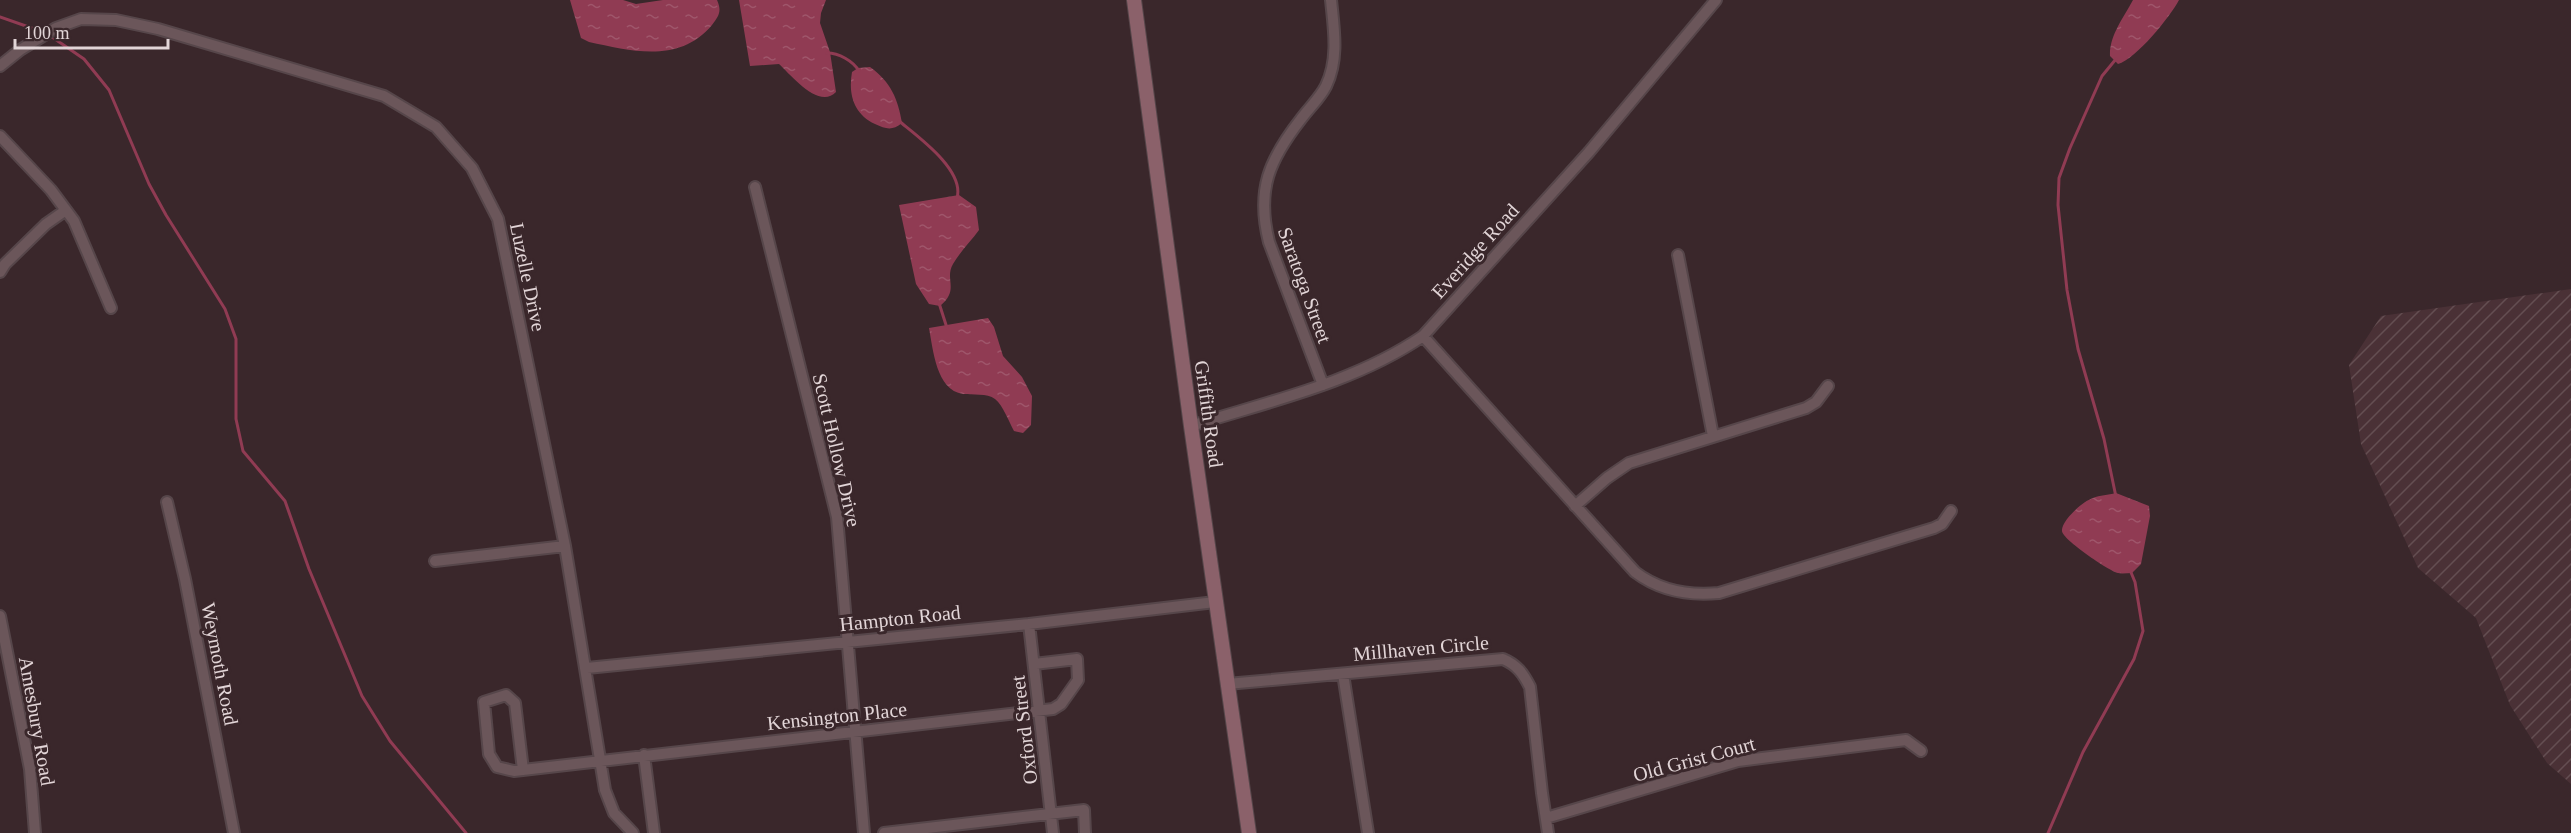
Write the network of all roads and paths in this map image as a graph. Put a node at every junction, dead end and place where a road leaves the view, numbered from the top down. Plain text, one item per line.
1 (1134, 0) edge
2 (1331, 0) edge
3 (1716, 0) edge
4 (0, 66) edge
5 (0, 136) edge
6 (755, 187) dead end
7 (66, 210) junction
8 (1678, 255) dead end
9 (0, 272) edge
10 (111, 308) dead end
11 (1423, 336) junction
12 (1323, 385) junction
13 (1828, 386) dead end
14 (1191, 426) junction
15 (1713, 436) junction
16 (167, 502) dead end
17 (1575, 506) junction
18 (1951, 511) dead end
19 (565, 546) junction
20 (435, 561) dead end
21 (1215, 602) junction
22 (0, 616) edge
23 (1029, 624) junction
24 (848, 642) junction
25 (1034, 664) junction
26 (587, 668) junction
27 (1343, 674) junction
28 (1227, 684) junction
29 (1040, 710) junction
30 (856, 733) junction
31 (1921, 751) dead end
32 (644, 755) junction
33 (601, 760) junction
34 (523, 770) junction
35 (1051, 814) junction
36 (1546, 818) junction
37 (34, 833) edge
38 (234, 833) edge
39 (633, 833) edge
40 (654, 833) edge
41 (864, 833) edge
42 (884, 833) edge
43 (1053, 833) edge
44 (1085, 833) edge
45 (1249, 833) edge
46 (1368, 833) edge
47 (1548, 833) edge

1 - 14 street, Griffith Road
2 - 12 street, Saratoga Street
3 - 11 street, Everidge Road
4 - 19 street, Luzelle Drive
5 - 7 street
6 - 24 street, Scott Hollow Drive
7 - 9 street
7 - 10 street
8 - 15 street
11 - 12 street, Everidge Road
11 - 17 street
12 - 14 street, Everidge Road
13 - 15 street
14 - 21 street, Griffith Road
15 - 17 street
16 - 38 street, Weymoth Road
17 - 18 street
19 - 20 street
19 - 26 street, Luzelle Drive
21 - 23 street, Hampton Road
21 - 28 street, Griffith Road
22 - 37 street, Amesbury Road
23 - 24 street, Hampton Road
23 - 25 street, Oxford Street
24 - 26 street, Hampton Road
24 - 30 street, Scott Hollow Drive
25 - 29 street, Oxford Street
25 - 29 street, Kensington Place
26 - 33 street, Luzelle Drive
27 - 28 street, Millhaven Circle
27 - 36 street, Millhaven Circle
27 - 46 street
28 - 45 street, Griffith Road
29 - 30 street, Kensington Place
29 - 35 street, Oxford Street
30 - 32 street, Kensington Place
30 - 41 street, Scott Hollow Drive
31 - 36 street, Old Grist Court
32 - 33 street, Kensington Place
32 - 40 street
33 - 34 street, Kensington Place
33 - 39 street, Luzelle Drive
34 - 34 street, Kensington Place
35 - 42 street
35 - 43 street, Oxford Street
35 - 44 street
36 - 47 street, Millhaven Circle

